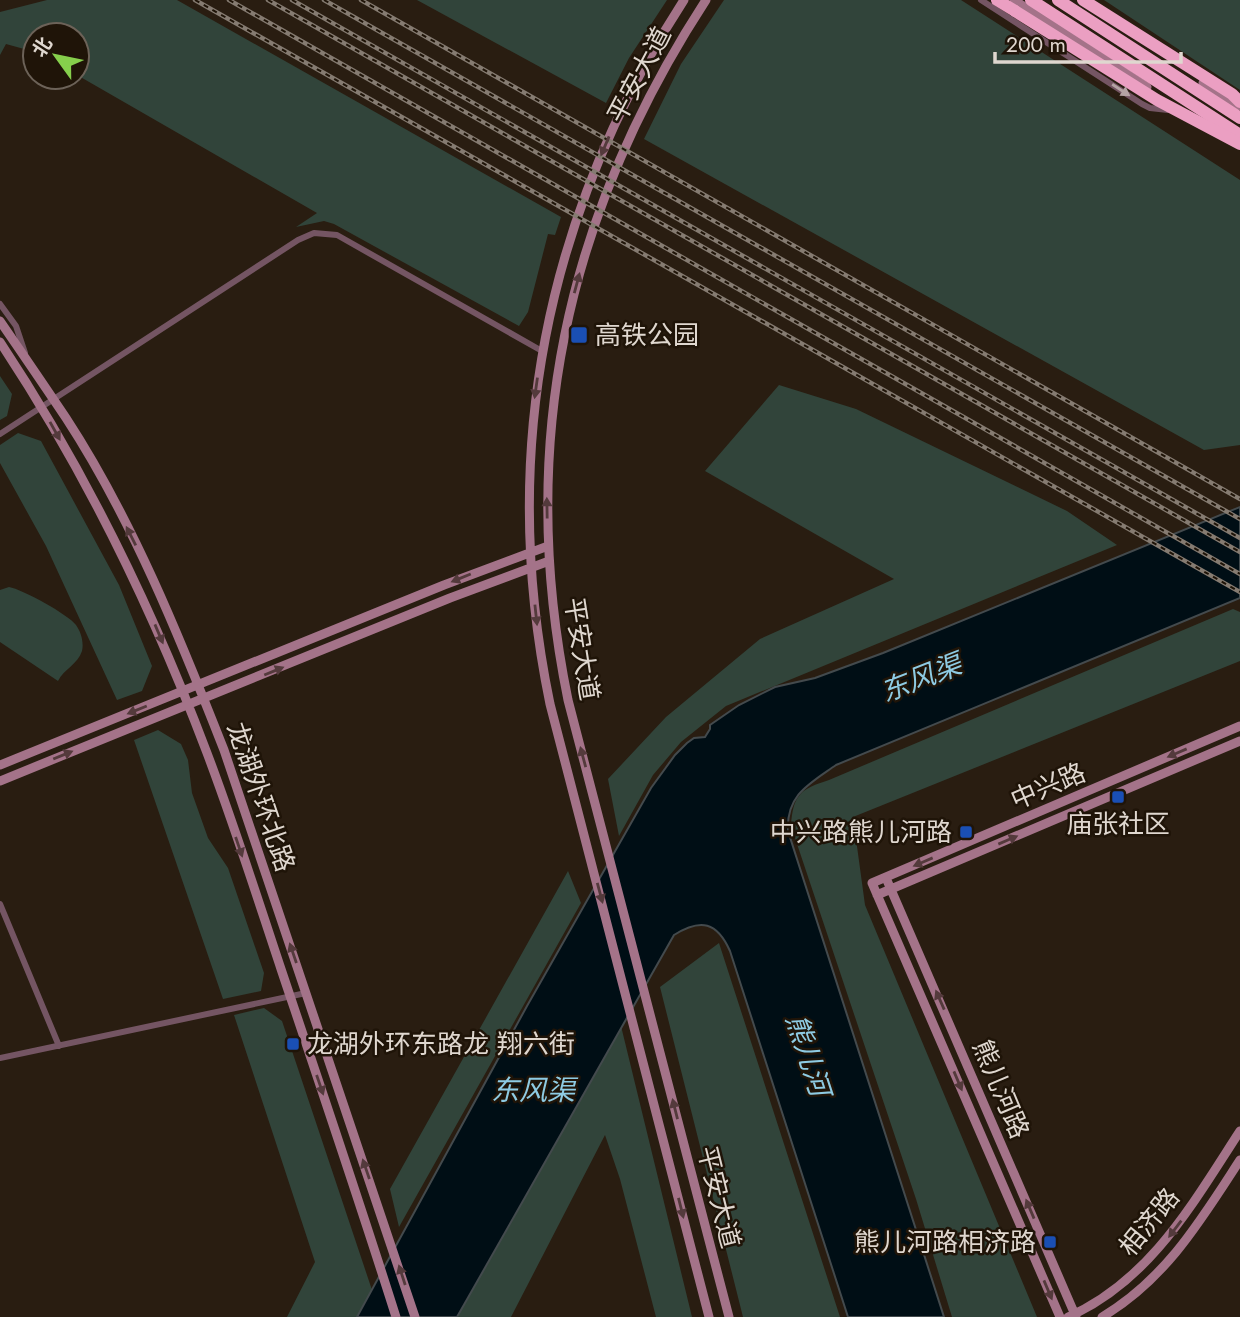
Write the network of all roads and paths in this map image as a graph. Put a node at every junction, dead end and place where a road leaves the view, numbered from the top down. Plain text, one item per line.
1 (684, 0) edge
2 (706, 0) edge
3 (981, 0) edge
4 (997, 0) edge
5 (1031, 0) edge
6 (1058, 0) edge
7 (1074, 0) edge
8 (1083, 0) edge
9 (1014, 6) edge
10 (1240, 104) edge
11 (1186, 112) junction
12 (1240, 118) edge
13 (1240, 135) edge
14 (1240, 146) edge
15 (0, 304) edge
16 (0, 321) edge
17 (0, 342) edge
18 (542, 351) junction
19 (4, 353) edge
20 (27, 362) junction
21 (53, 400) junction
22 (42, 407) junction
23 (0, 434) edge
24 (548, 546) junction
25 (530, 552) junction
26 (549, 561) junction
27 (531, 568) junction
28 (198, 685) junction
29 (183, 692) junction
30 (204, 699) junction
31 (188, 705) junction
32 (1240, 726) edge
33 (1240, 741) edge
34 (0, 765) edge
35 (0, 781) edge
36 (886, 877) junction
37 (872, 883) joint
38 (891, 890) junction
39 (877, 895) junction
40 (0, 904) edge
41 (306, 993) junction
42 (290, 997) junction
43 (59, 1046) junction
44 (0, 1058) edge
45 (1240, 1131) edge
46 (1230, 1146) junction
47 (1240, 1152) edge
48 (1223, 1157) junction
49 (1239, 1164) edge
50 (1073, 1316) edge
51 (396, 1317) edge
52 (415, 1317) edge
53 (709, 1317) edge
54 (729, 1317) edge
55 (1059, 1317) edge
56 (1102, 1317) edge

1 -> 18 main road, 平安大道
24 -> 2 main road, 平安大道
3 -> 11 street
4 - 9 highway
5 - 13 highway
6 - 12 highway
7 - 10 main road
8 - 10 highway
9 - 11 main road
9 - 14 highway, bridge
11 - 14 main road
15 - 20 street
16 - 20 main road, 龙湖外环北路
17 - 19 main road, 龙湖外环北路
18 - 21 street
18 -> 25 main road, 平安大道
19 - 22 main road, 龙湖外环北路
20 - 21 main road, 龙湖外环北路
21 - 22 street
28 -> 21 main road, 龙湖外环北路
22 - 23 street
22 -> 29 main road, 龙湖外环北路
24 - 25 main road
24 - 26 main road, 平安大道
25 - 27 main road, 平安大道
25 -> 28 main road
26 - 27 main road
54 -> 26 main road, 平安大道
30 -> 27 main road
27 -> 53 main road, 平安大道
28 - 29 main road
28 - 30 main road, 龙湖外环北路
29 - 31 main road, 龙湖外环北路
29 -> 34 main road
30 - 31 main road
41 -> 30 main road, 龙湖外环北路
35 -> 31 main road
31 -> 42 main road, 龙湖外环北路
32 -> 36 main road, 中兴路
38 -> 33 main road, 中兴路
36 - 37 main road, 中兴路
36 - 38 main road, 熊儿河路
37 - 39 main road, 熊儿河路
38 - 39 main road, 中兴路
50 -> 38 main road, 熊儿河路
39 -> 55 main road, 熊儿河路
40 - 43 street
41 - 42 street
52 -> 41 main road, 龙湖外环北路
42 - 43 street
42 -> 51 main road, 龙湖外环北路
43 - 44 street
45 - 46 main road, 相济路
46 - 47 main road
46 - 48 main road, 相济路
48 - 49 main road
48 -> 50 main road, 相济路
49 - 56 main road, 相济路

